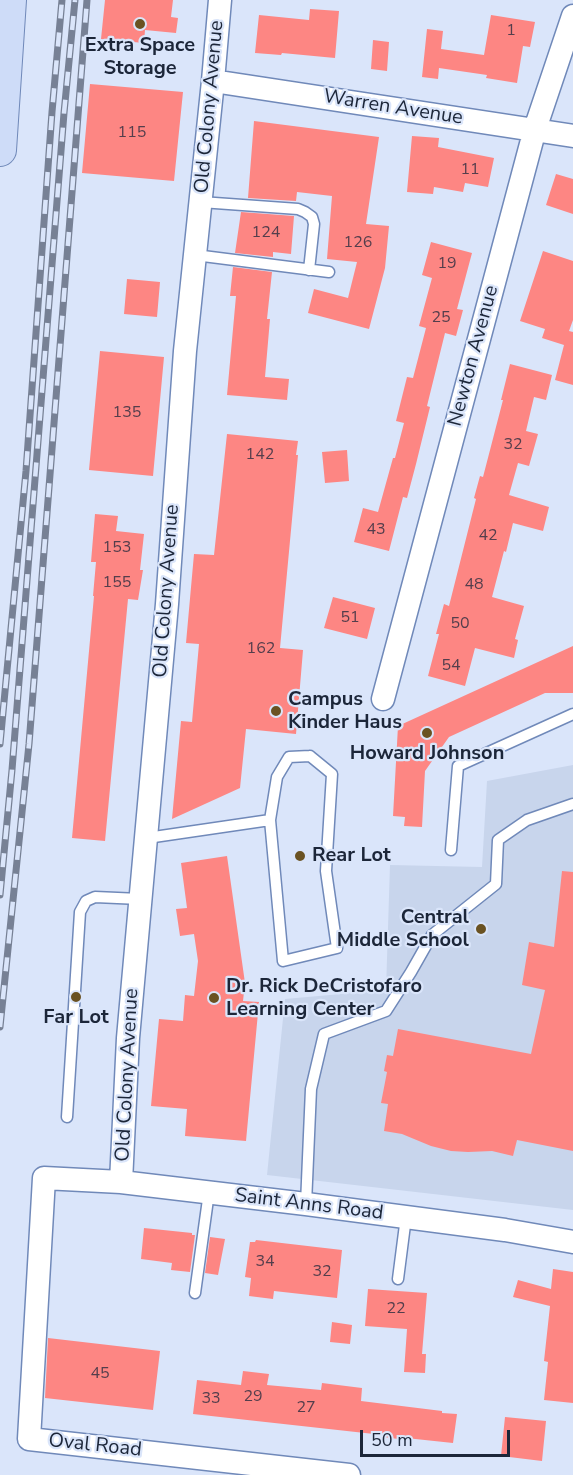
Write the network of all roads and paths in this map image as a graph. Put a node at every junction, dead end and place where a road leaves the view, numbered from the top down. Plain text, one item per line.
1 (10, 0) edge
2 (220, 0) edge
3 (573, 16) edge
4 (3, 52) edge
5 (213, 81) junction
6 (535, 129) junction
7 (573, 136) edge
8 (0, 150) edge
9 (201, 202) junction
10 (195, 255) junction
11 (309, 270) junction
12 (329, 272) dead end
13 (383, 699) dead end
14 (573, 714) edge
15 (573, 804) edge
16 (270, 820) junction
17 (147, 838) junction
18 (451, 850) dead end
19 (140, 899) junction
20 (67, 1117) dead end
21 (44, 1178) joint
22 (121, 1182) junction
23 (209, 1192) junction
24 (306, 1204) junction
25 (406, 1217) junction
26 (573, 1242) edge
27 (398, 1280) dead end
28 (195, 1293) dead end
29 (224, 1468) edge
30 (349, 1475) edge

1 - 4 main road
2 - 5 street, Old Colony Avenue
3 - 6 street, Newton Avenue
4 - 8 main road
5 - 6 street, Warren Avenue
5 - 9 street, Old Colony Avenue
6 - 7 street, Warren Avenue
6 - 13 street, Newton Avenue
9 - 10 street, Old Colony Avenue
9 - 11 lane
10 - 11 lane
10 - 17 street, Old Colony Avenue
11 - 12 lane
14 - 18 lane
15 - 24 lane
16 - 16 lane
16 - 17 lane
17 - 19 street, Old Colony Avenue
19 - 20 lane
19 - 22 street, Old Colony Avenue
21 - 22 street, Saint Anns Road
21 - 29 street, Oval Road
22 - 23 street, Saint Anns Road
23 - 24 street, Saint Anns Road
23 - 28 lane
24 - 25 street, Saint Anns Road
25 - 26 street, Saint Anns Road
25 - 27 lane
29 - 30 street, Oval Road

